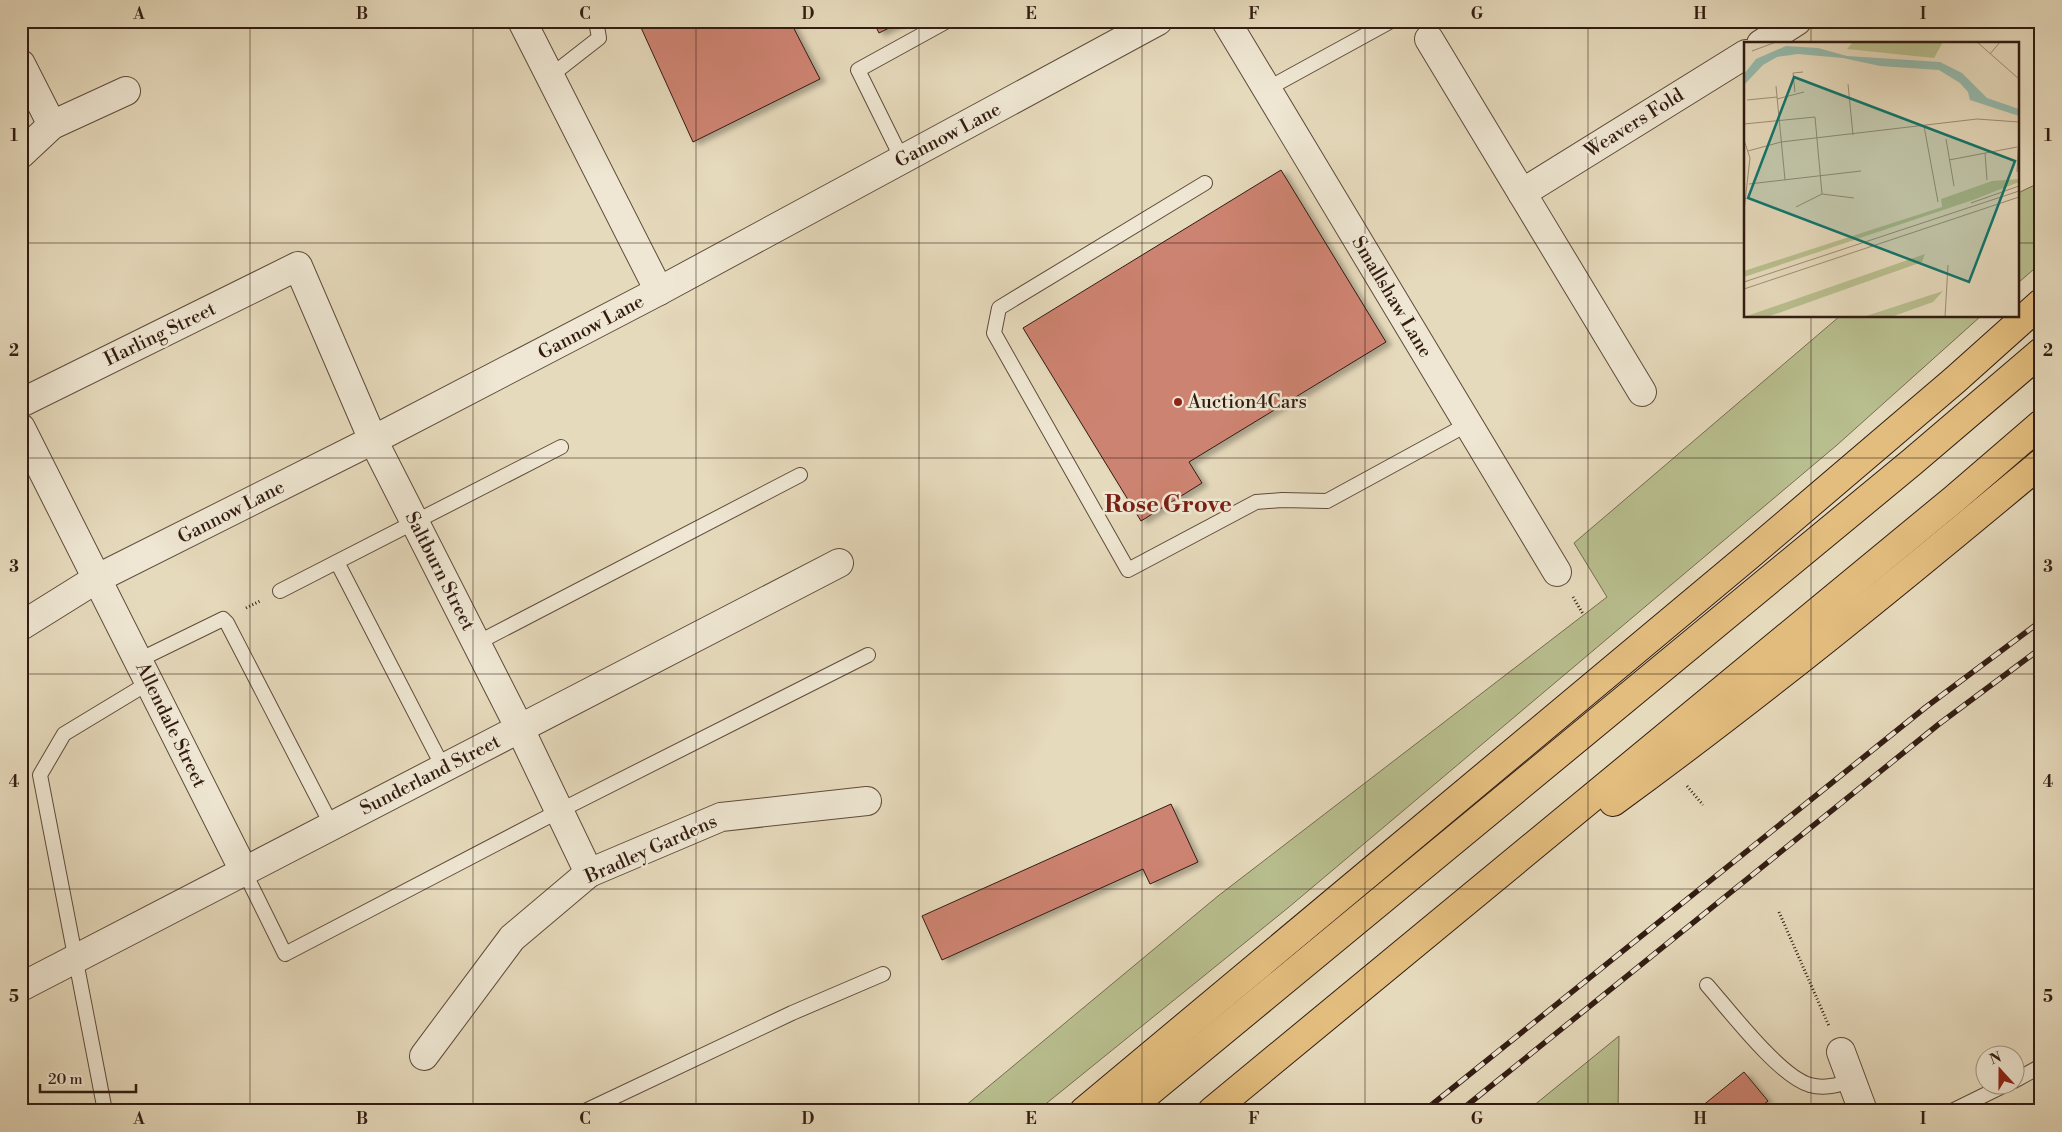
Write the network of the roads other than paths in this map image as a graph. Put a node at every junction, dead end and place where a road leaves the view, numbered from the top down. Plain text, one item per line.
1 (522, 21) edge
2 (596, 21) edge
3 (947, 21) edge
4 (1158, 21) edge
5 (1226, 21) edge
6 (1390, 21) edge
7 (1794, 31) edge
8 (1430, 39) dead end
9 (1767, 42) edge
10 (1744, 55) edge
11 (21, 64) edge
12 (549, 76) junction
13 (1267, 89) junction
14 (126, 91) dead end
15 (52, 125) junction
16 (21, 154) edge
17 (902, 160) junction
18 (1204, 183) dead end
19 (1522, 193) junction
20 (298, 266) joint
21 (659, 291) junction
22 (2041, 303) edge
23 (2041, 352) edge
24 (1642, 392) dead end
25 (21, 403) edge
26 (1468, 424) junction
27 (2041, 424) edge
28 (21, 428) edge
29 (373, 440) junction
30 (561, 447) dead end
31 (2041, 463) edge
32 (800, 475) dead end
33 (415, 522) junction
34 (337, 562) junction
35 (839, 563) dead end
36 (1558, 572) dead end
37 (98, 578) junction
38 (280, 591) road end
39 (21, 626) edge
40 (477, 643) junction
41 (868, 655) dead end
42 (144, 671) junction
43 (520, 729) junction
44 (444, 769) junction
45 (867, 801) dead end
46 (559, 811) junction
47 (332, 826) junction
48 (244, 871) junction
49 (589, 873) junction
50 (1469, 899) junction
51 (76, 959) junction
52 (883, 974) dead end
53 (1707, 985) dead end
54 (21, 987) edge
55 (1841, 1052) road end
56 (424, 1056) dead end
57 (2041, 1066) edge
58 (2024, 1075) edge
59 (1852, 1081) junction
60 (1987, 1094) edge
61 (105, 1111) edge
62 (585, 1111) edge
63 (1084, 1111) edge
64 (1126, 1111) edge
65 (1212, 1111) edge
66 (1863, 1111) edge
67 (1952, 1111) edge

1 - 12 street
2 - 12 lane
3 - 17 lane
4 - 17 street, Gannow Lane
5 - 13 street, Smallshaw Lane
6 - 13 lane
7 - 9 street
8 - 19 street
10 - 19 street, Weavers Fold
11 - 15 street
12 - 21 street
13 - 26 street, Smallshaw Lane
14 - 15 street
15 - 16 street
17 - 21 street, Gannow Lane
18 - 26 lane
19 - 24 street
20 - 25 street, Harling Street
20 - 29 street, Saltburn Street
21 - 29 street, Gannow Lane
22 - 63 highway
23 - 64 highway
26 - 36 street, Smallshaw Lane
27 - 50 highway
28 - 37 street, Allendale Street
29 - 33 street, Saltburn Street
29 - 37 street, Gannow Lane
30 - 33 lane
31 - 50 highway
32 - 40 lane
33 - 34 lane
33 - 40 street, Saltburn Street
34 - 38 lane
34 - 44 lane
35 - 43 street, Sunderland Street
37 - 39 street, Gannow Lane
37 - 42 street, Allendale Street
40 - 43 street, Saltburn Street
41 - 46 lane
42 - 47 lane
42 - 48 street, Allendale Street
42 - 51 lane
43 - 44 street, Sunderland Street
43 - 46 street, Saltburn Street
44 - 47 street, Sunderland Street
45 - 49 street, Bradley Gardens
46 - 48 lane
46 - 49 street, Saltburn Street
47 - 48 street, Sunderland Street
48 - 51 street, Sunderland Street
49 - 56 street, Bradley Gardens
50 - 65 highway
51 - 54 street, Sunderland Street
51 - 61 lane
52 - 62 lane
53 - 59 lane
55 - 59 street
57 - 58 lane
59 - 66 street
60 - 67 lane

